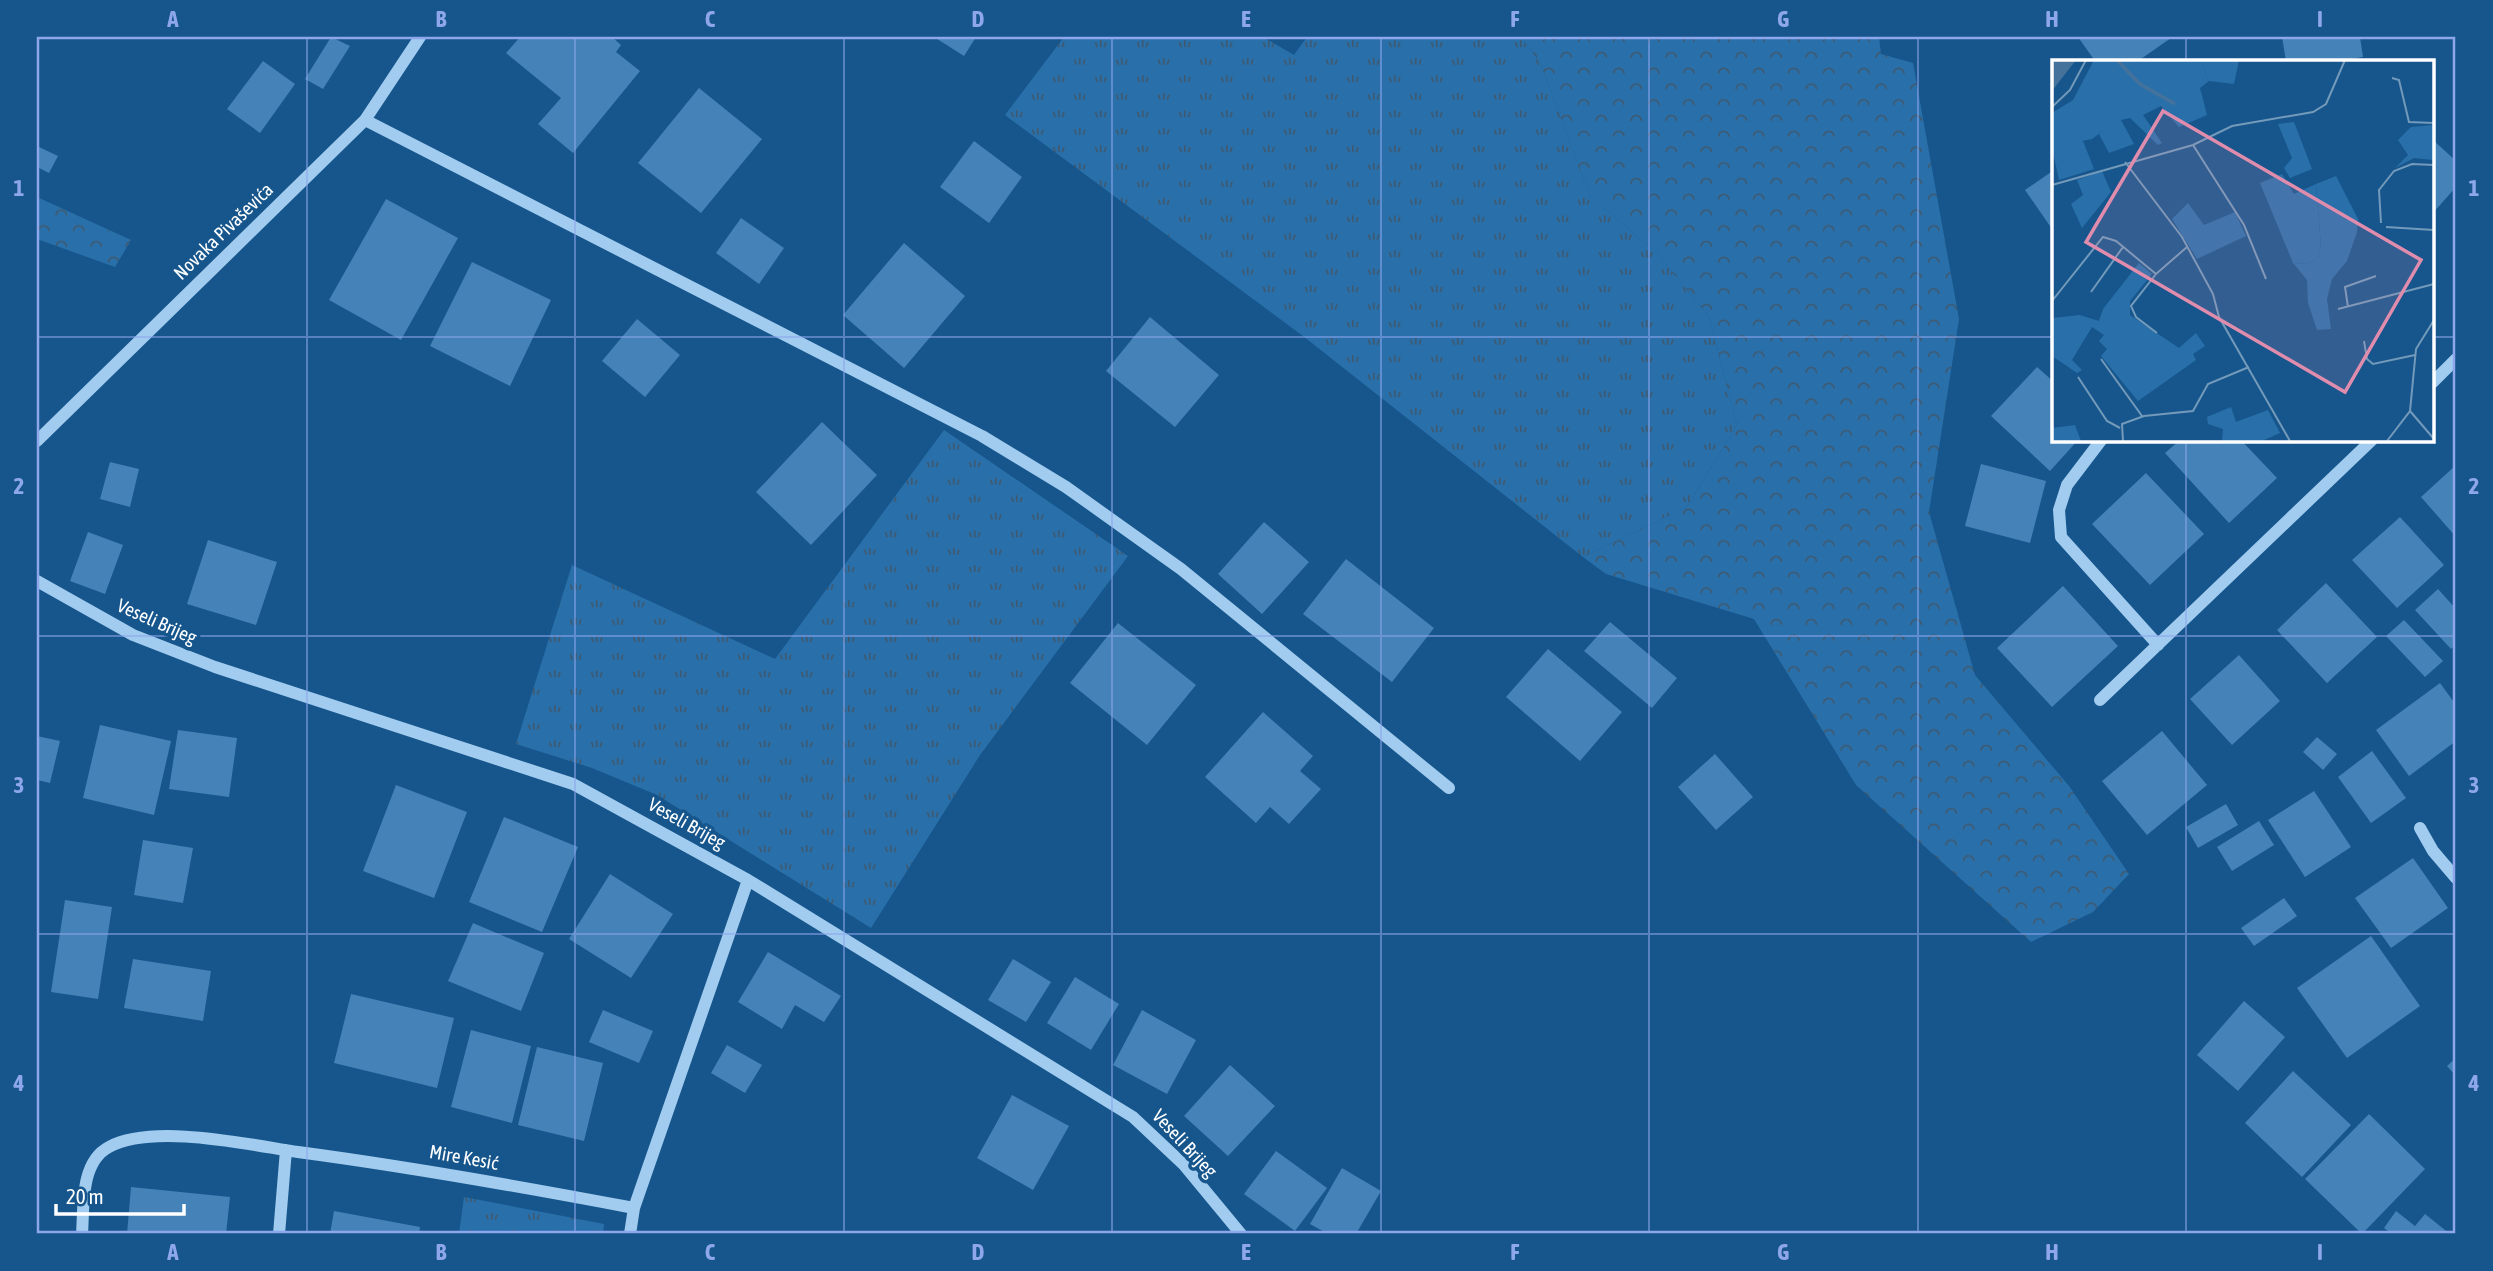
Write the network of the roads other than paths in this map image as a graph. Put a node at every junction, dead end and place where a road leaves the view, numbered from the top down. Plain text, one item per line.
1 (420, 37) edge
2 (365, 120) junction
3 (2456, 359) edge
4 (2434, 381) edge
5 (37, 440) edge
6 (2100, 441) edge
7 (2371, 441) edge
8 (37, 581) edge
9 (2158, 645) junction
10 (2101, 700) dead end
11 (1449, 788) dead end
12 (2420, 828) dead end
13 (2456, 878) edge
14 (748, 880) junction
15 (286, 1150) junction
16 (634, 1208) junction
17 (82, 1234) edge
18 (279, 1234) edge
19 (630, 1234) edge
20 (1241, 1234) edge

1 - 2 street, Novaka Pivaševića
2 - 5 street, Novaka Pivaševića
2 - 11 street
3 - 4 street
6 - 9 street
7 - 9 street
8 - 14 street, Veseli Brijeg
9 - 10 street
12 - 13 street
14 - 16 street
14 - 20 street, Veseli Brijeg
15 - 16 street, Mire Kesić
15 - 17 street, Mire Kesić
15 - 18 street
16 - 19 street

